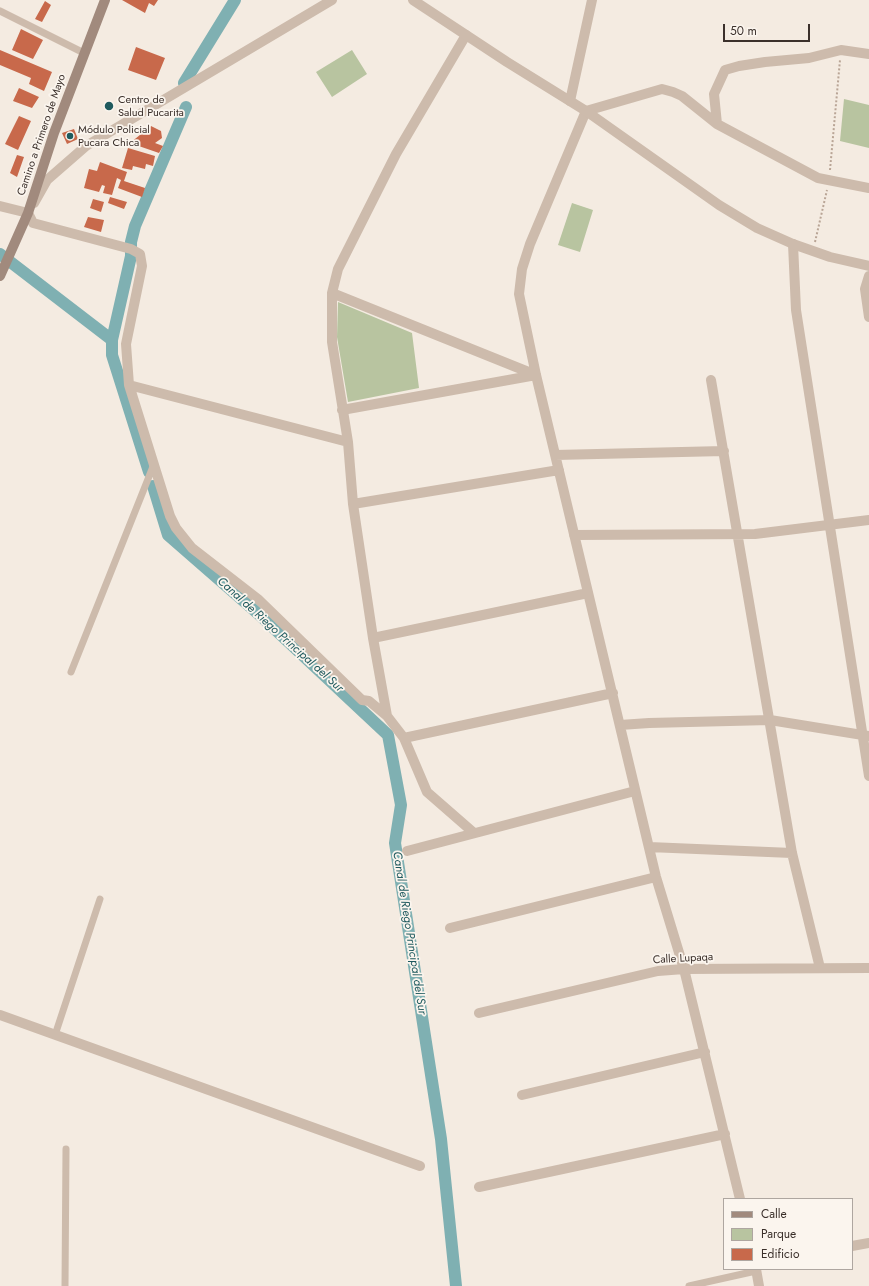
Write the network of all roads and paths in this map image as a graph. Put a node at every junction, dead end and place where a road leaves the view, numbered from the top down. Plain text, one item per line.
1 (105, 0) edge
2 (332, 0) edge
3 (413, 0) edge
4 (592, 0) edge
5 (0, 12) edge
6 (466, 35) junction
7 (841, 50) junction
8 (84, 53) junction
9 (869, 54) edge
10 (570, 100) junction
11 (586, 110) junction
12 (717, 124) junction
13 (830, 180) junction
14 (869, 188) edge
15 (0, 206) edge
16 (28, 213) junction
17 (793, 244) junction
18 (813, 251) junction
19 (869, 266) edge
20 (0, 276) edge
21 (869, 276) edge
22 (332, 293) junction
23 (869, 317) edge
24 (536, 375) junction
25 (711, 380) dead end
26 (129, 385) junction
27 (342, 410) junction
28 (348, 442) junction
29 (724, 451) junction
30 (555, 455) junction
31 (154, 464) junction
32 (559, 470) junction
33 (353, 504) junction
34 (869, 520) edge
35 (829, 526) junction
36 (738, 534) junction
37 (574, 536) junction
38 (588, 593) junction
39 (373, 638) junction
40 (72, 672) dead end
41 (613, 693) junction
42 (387, 716) junction
43 (770, 720) junction
44 (620, 725) junction
45 (865, 736) edge
46 (404, 738) junction
47 (869, 776) edge
48 (635, 791) junction
49 (474, 833) junction
50 (649, 848) junction
51 (407, 851) dead end
52 (792, 852) junction
53 (656, 877) junction
54 (100, 899) dead end
55 (450, 928) dead end
56 (820, 968) junction
57 (869, 968) edge
58 (684, 969) junction
59 (479, 1012) dead end
60 (0, 1015) edge
61 (55, 1035) junction
62 (705, 1052) junction
63 (522, 1095) dead end
64 (725, 1134) junction
65 (66, 1149) dead end
66 (420, 1166) dead end
67 (479, 1186) dead end
68 (740, 1198) edge
69 (869, 1243) edge
70 (853, 1246) edge
71 (756, 1270) edge
72 (65, 1286) edge
73 (689, 1286) edge
74 (759, 1286) edge

1 - 8 main road, Camino a Primero de Mayo
2 - 16 street
3 - 6 street
4 - 10 street
5 - 8 lane
6 - 10 street
6 - 22 street
7 - 9 street
7 - 12 street
7 - 13 path
8 - 16 main road, Camino a Primero de Mayo
10 - 11 street
11 - 12 street
11 - 17 street
11 - 24 street
12 - 13 street
13 - 14 street
13 - 18 path
15 - 16 street
16 - 20 main road, Camino a Primero de Mayo
16 - 26 street
17 - 18 street
17 - 35 street
18 - 19 street
21 - 23 street
22 - 24 street
22 - 27 street
24 - 27 street
24 - 30 street
25 - 29 street
26 - 28 street
26 - 31 street
27 - 28 street
28 - 33 street
29 - 30 street
29 - 36 street
30 - 32 street
31 - 40 lane
31 - 42 street
32 - 33 street
32 - 37 street
33 - 39 street
34 - 35 street
35 - 36 street
35 - 45 street
36 - 37 street
36 - 43 street
37 - 38 street
38 - 39 street
38 - 41 street
39 - 42 street
41 - 44 street
41 - 46 street
42 - 46 street
43 - 44 street
43 - 45 street
43 - 52 street
44 - 48 street
45 - 47 street
46 - 49 street
48 - 49 street
48 - 50 street
49 - 51 street
50 - 52 street
50 - 53 street
52 - 56 street
53 - 55 street
53 - 58 street
54 - 61 lane
56 - 57 street, Calle Lupaqa
56 - 58 street, Calle Lupaqa
58 - 59 street, Calle Lupaqa
58 - 62 street
60 - 61 street
61 - 66 street
62 - 63 street
62 - 64 street
64 - 67 street
64 - 68 street
65 - 72 lane
69 - 70 street
71 - 73 lane
71 - 74 street

